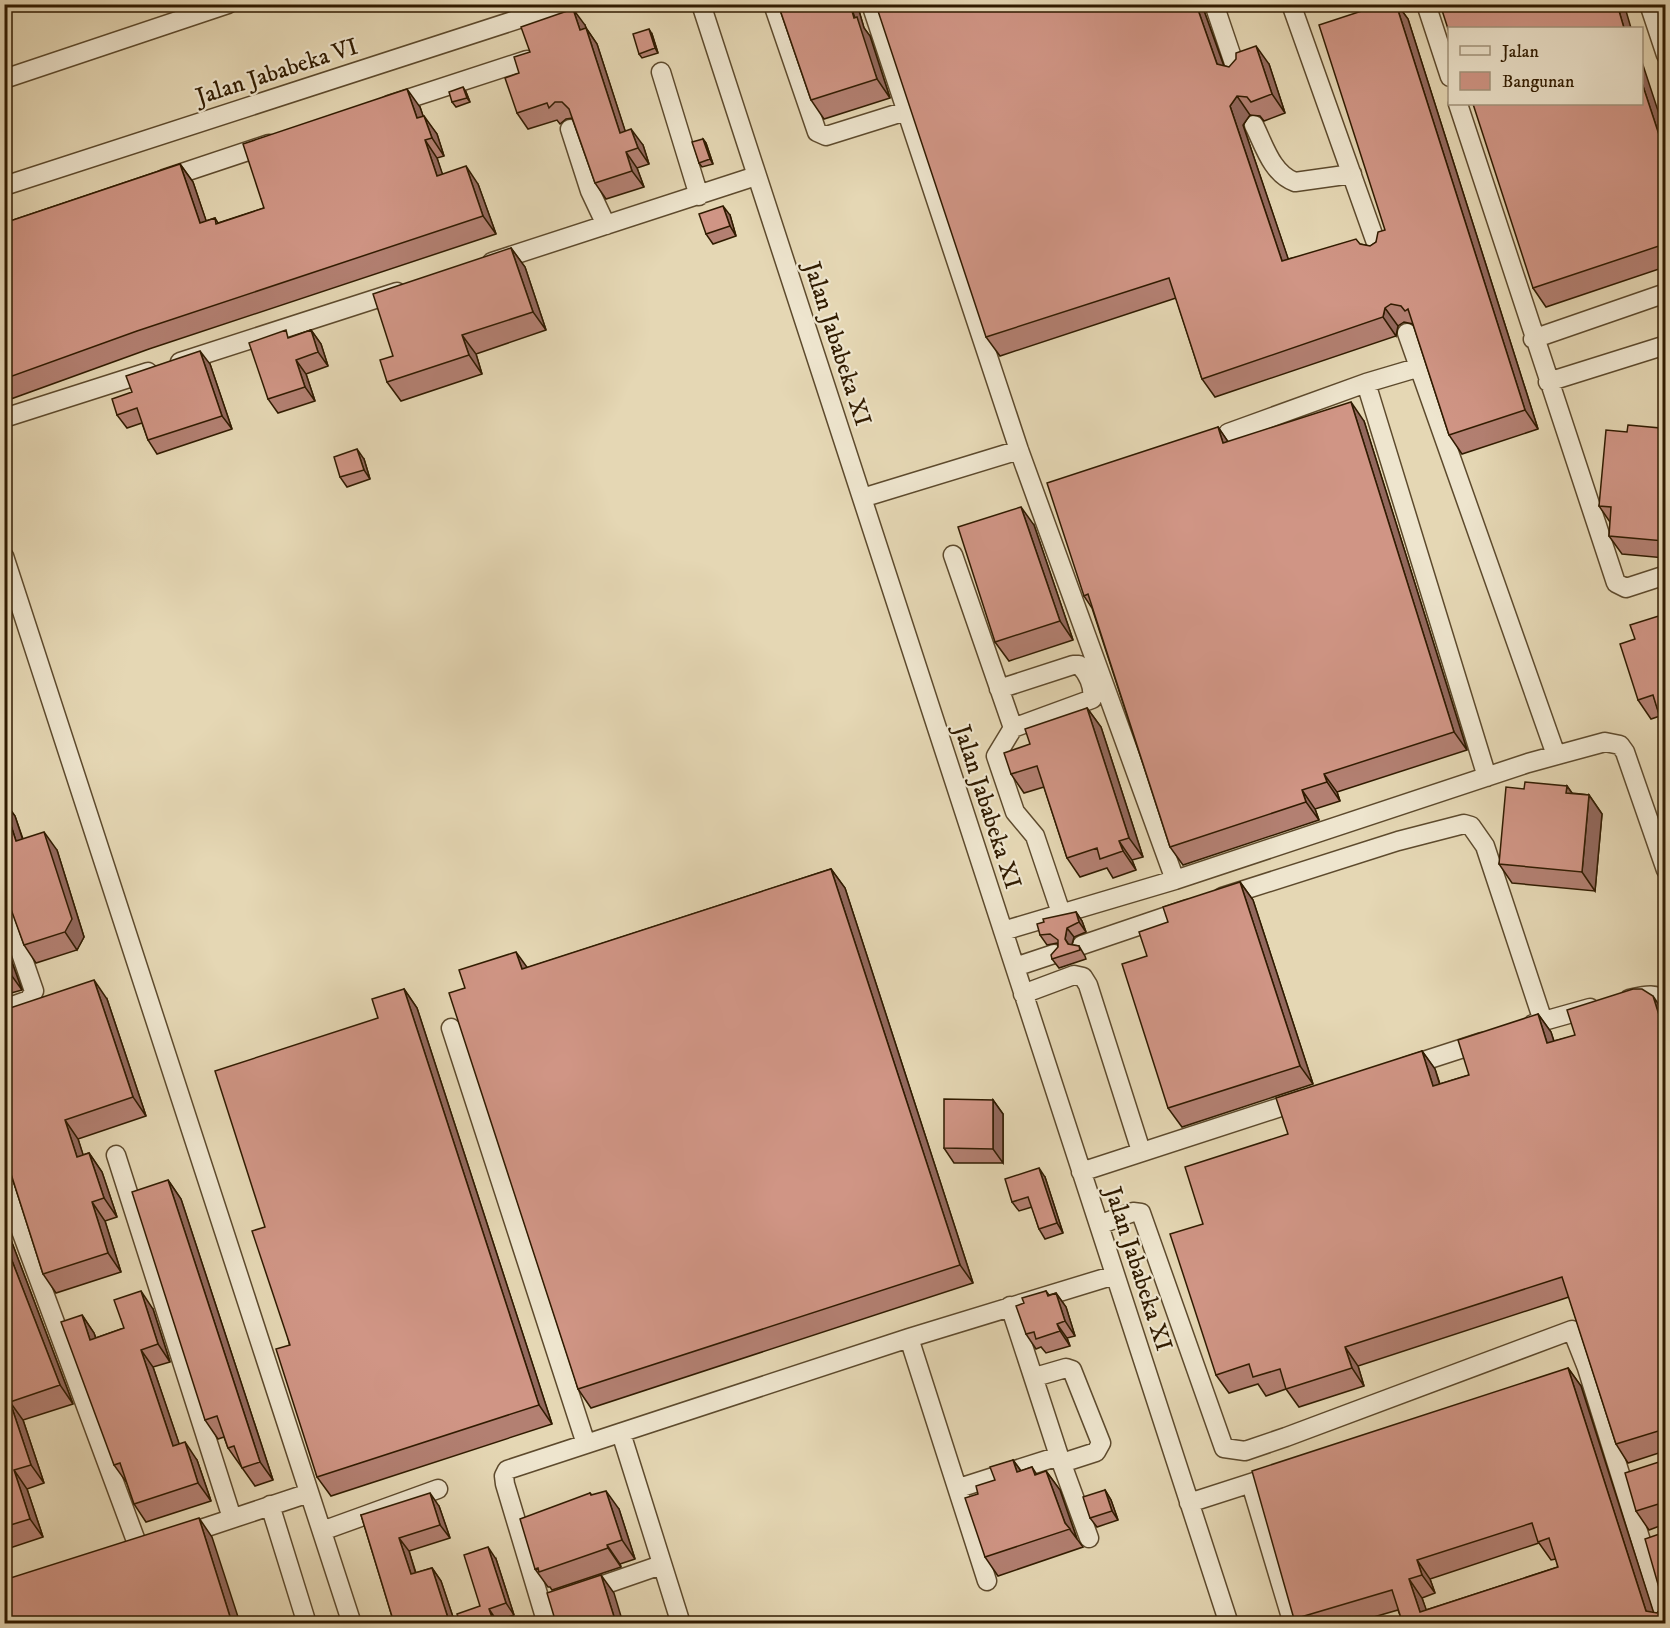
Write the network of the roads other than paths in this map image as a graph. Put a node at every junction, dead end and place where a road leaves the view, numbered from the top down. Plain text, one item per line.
1 (228, 4) edge
2 (565, 4) edge
3 (700, 4) edge
4 (773, 4) edge
5 (871, 4) edge
6 (1214, 4) edge
7 (1291, 4) edge
8 (1426, 4) edge
9 (1649, 4) edge
10 (1665, 55) edge
11 (527, 60) edge
12 (661, 72) dead end
13 (1448, 74) edge
14 (1238, 75) edge
15 (4, 79) edge
16 (1458, 105) edge
17 (906, 111) junction
18 (368, 112) edge
19 (1254, 125) dead end
20 (570, 129) edge
21 (289, 138) edge
22 (1352, 174) junction
23 (756, 176) junction
24 (152, 183) edge
25 (4, 186) edge
26 (699, 196) junction
27 (606, 225) junction
28 (1380, 254) edge
29 (470, 269) edge
30 (413, 287) edge
31 (1665, 293) edge
32 (1407, 333) dead end
33 (1533, 339) junction
34 (1665, 345) edge
35 (1420, 367) junction
36 (1548, 382) junction
37 (1366, 383) junction
38 (4, 418) edge
39 (1228, 433) dead end
40 (1019, 450) junction
41 (862, 498) junction
42 (953, 555) dead end
43 (5, 560) edge
44 (1665, 575) edge
45 (999, 689) junction
46 (1013, 728) junction
47 (1556, 755) junction
48 (1487, 777) junction
49 (1665, 870) edge
50 (1175, 880) junction
51 (4, 904) edge
52 (1061, 912) junction
53 (1003, 931) junction
54 (1082, 945) dead end
55 (1054, 954) edge
56 (1015, 967) junction
57 (1023, 994) junction
58 (1665, 1003) edge
59 (4, 1009) edge
60 (1543, 1021) junction
61 (451, 1028) dead end
62 (1392, 1071) edge
63 (1323, 1093) edge
64 (1141, 1151) junction
65 (116, 1155) dead end
66 (1081, 1172) junction
67 (4, 1185) edge
68 (1099, 1225) junction
69 (1115, 1275) junction
70 (1010, 1306) junction
71 (909, 1338) junction
72 (1035, 1377) junction
73 (621, 1433) junction
74 (586, 1444) junction
75 (1060, 1460) junction
76 (1295, 1469) edge
77 (1643, 1469) edge
78 (1621, 1477) junction
79 (1251, 1484) junction
80 (959, 1488) junction
81 (438, 1489) dead end
82 (309, 1493) junction
83 (1189, 1503) junction
84 (270, 1505) junction
85 (232, 1518) junction
86 (322, 1531) junction
87 (1089, 1538) dead end
88 (139, 1549) junction
89 (116, 1556) edge
90 (661, 1565) junction
91 (987, 1581) dead end
92 (542, 1606) junction
93 (1665, 1621) edge
94 (307, 1623) edge
95 (352, 1623) edge
96 (547, 1623) edge
97 (681, 1623) edge
98 (1229, 1623) edge
99 (1293, 1623) edge

1 - 15 street
2 - 25 street, Jalan Jababeka VI
3 - 23 street, Jalan Jababeka XI
4 - 17 street
5 - 17 street
6 - 14 street
7 - 22 street
8 - 13 street
9 - 10 street
11 - 18 street
12 - 26 street
16 - 33 street
17 - 40 street
19 - 22 street
20 - 27 street
21 - 24 street
22 - 28 street
23 - 26 street
23 - 41 street, Jalan Jababeka XI
26 - 27 street
27 - 29 street
30 - 38 street
31 - 33 street
32 - 35 street
33 - 36 street
34 - 36 street
35 - 37 street
35 - 47 street
36 - 44 street
37 - 39 street
37 - 48 street
40 - 41 street
40 - 50 street
41 - 53 street, Jalan Jababeka XI
42 - 45 street
43 - 82 street
45 - 46 street
45 - 46 street
46 - 52 street
47 - 48 street
47 - 49 street
48 - 50 street
50 - 52 street
51 - 59 street
52 - 53 street
53 - 56 street, Jalan Jababeka XI
54 - 60 street
55 - 56 street
56 - 57 street, Jalan Jababeka XI
57 - 64 street
57 - 66 street, Jalan Jababeka XI
58 - 60 street
60 - 62 street
61 - 74 street
63 - 64 street
64 - 66 street
65 - 85 street
66 - 68 street, Jalan Jababeka XI
67 - 88 street
68 - 69 street, Jalan Jababeka XI
68 - 78 street
69 - 70 street
69 - 83 street, Jalan Jababeka XI
70 - 71 street
70 - 72 street
71 - 73 street
71 - 80 street
72 - 75 street
72 - 75 street
73 - 74 street
73 - 90 street
74 - 92 street
75 - 80 street
75 - 87 street
76 - 79 street
77 - 78 street
78 - 93 street
79 - 83 street
79 - 99 street
80 - 91 street
81 - 86 street
82 - 84 street
82 - 86 street
83 - 98 street, Jalan Jababeka XI
84 - 85 street
84 - 94 street
85 - 88 street
86 - 95 street
88 - 89 street
90 - 92 street
90 - 97 street
92 - 96 street

